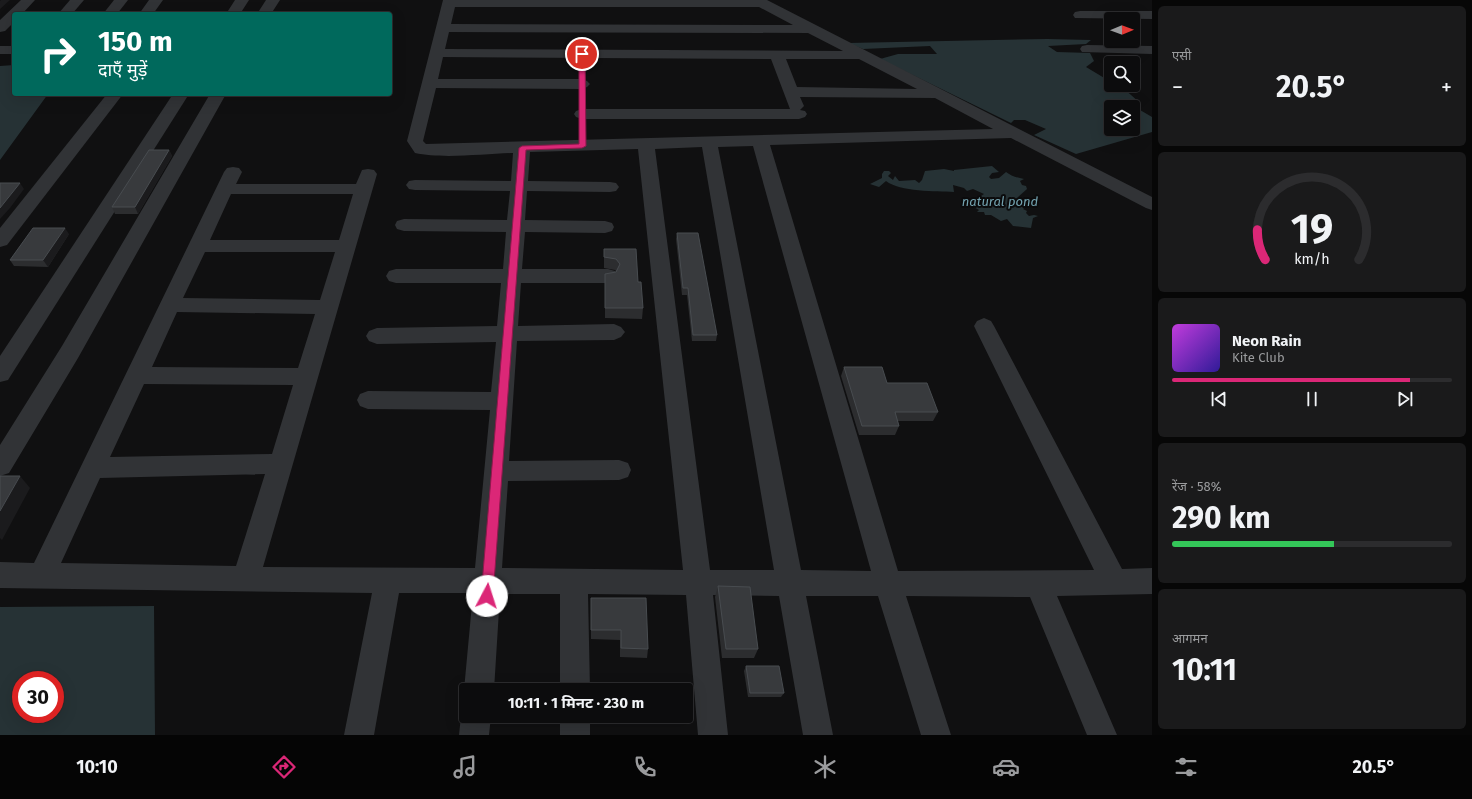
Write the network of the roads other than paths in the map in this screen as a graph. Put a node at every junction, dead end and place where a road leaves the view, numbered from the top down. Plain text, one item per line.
1 (28, 0) edge
2 (77, 0) edge
3 (122, 0) edge
4 (156, 0) edge
5 (242, 0) edge
6 (273, 0) edge
7 (450, 1) edge
8 (582, 1) edge
9 (759, 1) edge
10 (16, 12) edge
11 (67, 12) edge
12 (112, 12) edge
13 (147, 12) edge
14 (234, 12) edge
15 (265, 12) edge
16 (1080, 15) dead end
17 (1152, 15) edge
18 (12, 16) edge
19 (0, 28) edge
20 (443, 28) junction
21 (582, 28) junction
22 (811, 29) junction
23 (1087, 49) dead end
24 (0, 50) edge
25 (12, 50) edge
26 (437, 53) junction
27 (1149, 53) edge
28 (582, 54) junction
29 (777, 55) junction
30 (862, 55) junction
31 (429, 83) junction
32 (582, 84) junction
33 (791, 92) junction
34 (939, 94) junction
35 (113, 96) edge
36 (180, 96) edge
37 (217, 96) edge
38 (582, 114) junction
39 (799, 114) junction
40 (1014, 133) junction
41 (809, 139) junction
42 (760, 140) junction
43 (709, 142) junction
44 (646, 144) junction
45 (582, 146) junction
46 (522, 148) junction
47 (415, 185) dead end
48 (519, 186) junction
49 (610, 187) dead end
50 (1152, 187) edge
51 (1121, 188) junction
52 (1152, 204) edge
53 (8, 218) edge
54 (404, 225) dead end
55 (516, 226) junction
56 (605, 227) dead end
57 (0, 241) edge
58 (198, 246) junction
59 (346, 246) junction
60 (396, 276) dead end
61 (512, 276) junction
62 (608, 276) edge
63 (170, 305) junction
64 (328, 307) junction
65 (984, 326) dead end
66 (614, 332) dead end
67 (508, 333) junction
68 (377, 336) dead end
69 (0, 374) edge
70 (136, 375) junction
71 (307, 377) junction
72 (368, 400) dead end
73 (502, 401) junction
74 (281, 464) junction
75 (0, 466) edge
76 (92, 468) junction
77 (619, 470) dead end
78 (497, 471) junction
79 (0, 575) edge
80 (42, 575) junction
81 (246, 579) junction
82 (388, 580) junction
83 (488, 580) junction
84 (574, 581) junction
85 (1152, 581) edge
86 (698, 582) junction
87 (1114, 582) junction
88 (790, 583) junction
89 (888, 583) junction
90 (1038, 584) junction
91 (479, 683) edge
92 (575, 683) edge
93 (475, 723) edge
94 (575, 723) edge
95 (359, 735) edge
96 (474, 735) edge
97 (575, 735) edge
98 (713, 735) edge
99 (818, 735) edge
100 (936, 735) edge
101 (1102, 735) edge

1 - 10 street
2 - 11 street
3 - 12 street
4 - 13 street
5 - 14 street
6 - 15 street
7 - 8 street
7 - 20 street
8 - 9 street
8 - 21 street
9 - 22 street
16 - 17 street
18 - 19 street
20 - 21 street
20 - 26 street
21 - 22 street
21 - 28 street
22 - 30 street
23 - 27 street
24 - 25 street
26 - 28 street
26 - 31 street
28 - 29 street
28 - 32 street
29 - 30 street
29 - 33 street
30 - 34 street
31 - 32 street
31 - 46 street
32 - 38 street
33 - 34 street
33 - 39 street
34 - 40 street
35 - 53 street
36 - 69 street
37 - 75 street
38 - 39 street
38 - 45 street
39 - 41 street
40 - 41 street
40 - 51 street
41 - 42 street
42 - 43 street
42 - 89 street
43 - 44 street
43 - 88 street
44 - 45 street
44 - 86 street
45 - 46 street
46 - 48 street
47 - 48 street
48 - 49 street
48 - 55 street
50 - 51 street
51 - 52 street
53 - 57 street
54 - 55 street
55 - 56 street
55 - 61 street
58 - 59 street
58 - 59 street
58 - 63 street
59 - 64 street
60 - 61 street
61 - 62 street
61 - 67 street
63 - 64 street
63 - 70 street
64 - 71 street
65 - 87 street
66 - 67 street
67 - 68 street
67 - 73 street
70 - 71 street
70 - 76 street
71 - 74 street
72 - 73 street
73 - 78 street
74 - 76 street
74 - 81 street
76 - 80 street
77 - 78 street
78 - 83 street
79 - 80 street
80 - 81 street
81 - 82 street
82 - 83 street
82 - 95 street
83 - 84 street
83 - 91 street
84 - 86 street
84 - 92 street
85 - 87 street
86 - 88 street
86 - 98 street
87 - 90 street
88 - 89 street
88 - 99 street
89 - 90 street
89 - 100 street
90 - 101 street
93 - 96 street
94 - 97 street

